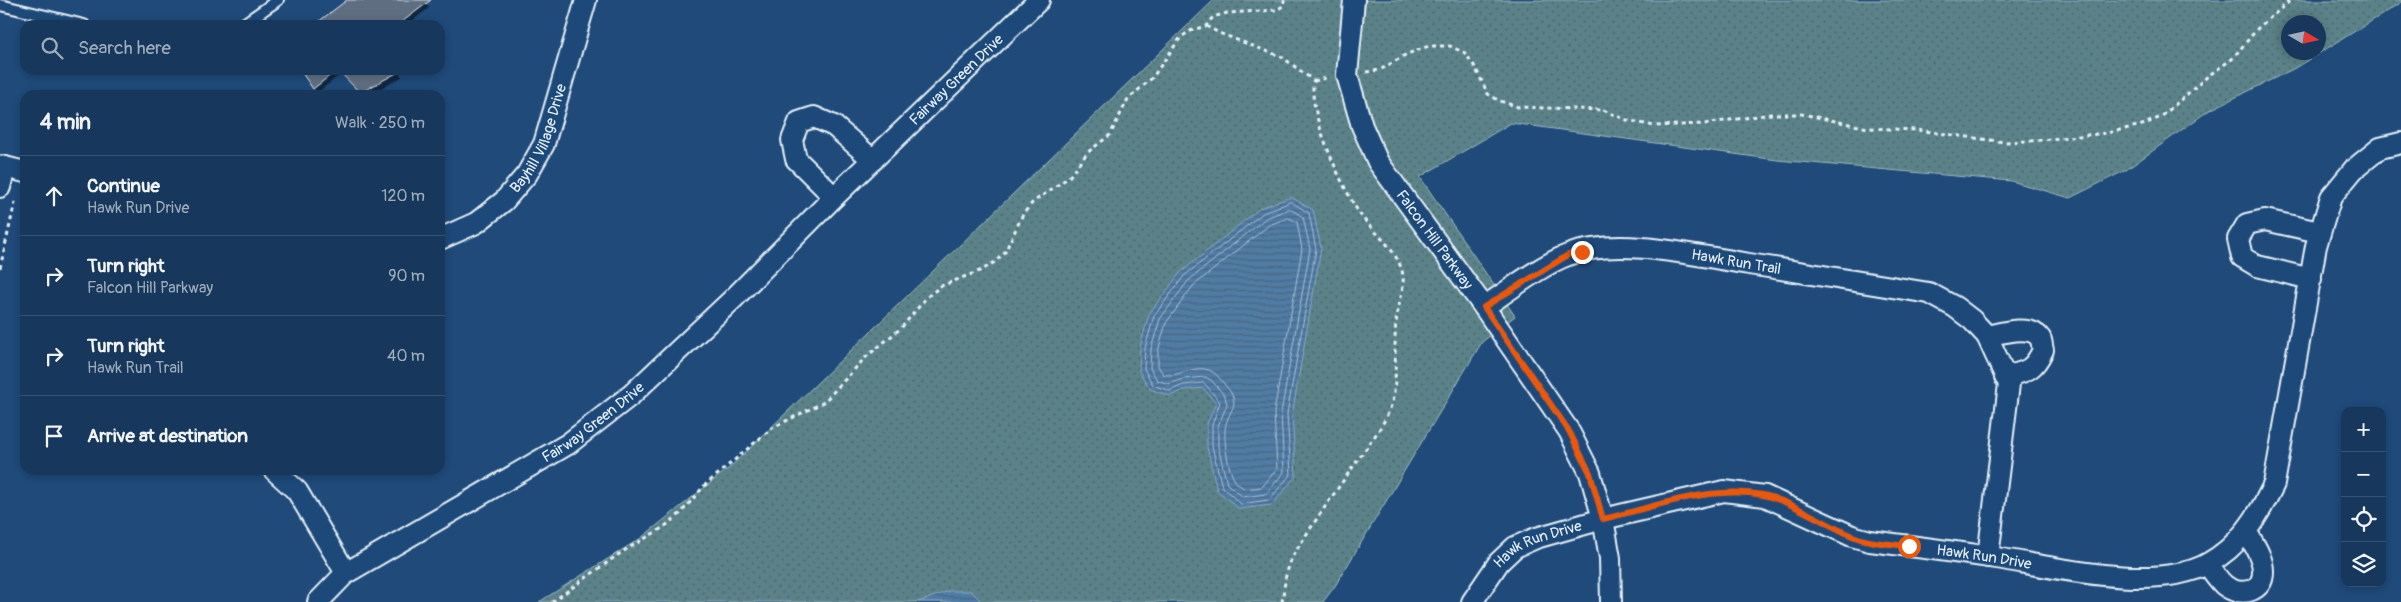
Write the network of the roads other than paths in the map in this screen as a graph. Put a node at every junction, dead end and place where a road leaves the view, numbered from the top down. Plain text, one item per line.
1 (278, 0) edge
2 (586, 0) edge
3 (1354, 0) edge
4 (1031, 3) edge
5 (0, 5) edge
6 (63, 20) edge
7 (249, 20) edge
8 (2401, 143) edge
9 (873, 160) junction
10 (2, 167) edge
11 (20, 171) edge
12 (9, 190) edge
13 (834, 197) junction
14 (2319, 232) junction
15 (445, 238) edge
16 (2311, 278) junction
17 (1484, 307) junction
18 (1987, 336) junction
19 (2005, 377) junction
20 (279, 475) edge
21 (1603, 519) junction
22 (2246, 532) junction
23 (1988, 557) junction
24 (2207, 564) junction
25 (346, 573) junction
26 (318, 602) edge
27 (1472, 602) edge
28 (1611, 602) edge

1 - 7 lane
2 - 15 street, Bayhill Village Drive
3 - 17 street, Falcon Hill Parkway
4 - 9 street, Fairway Green Drive
5 - 6 lane
8 - 14 street, Hawk Run Drive
9 - 13 street, Fairway Green Drive
9 - 13 street
10 - 11 street
10 - 12 street
13 - 25 street, Fairway Green Drive
14 - 16 street, Hawk Run Drive
14 - 16 street
16 - 22 street, Hawk Run Drive
17 - 18 street, Hawk Run Trail
17 - 21 street, Falcon Hill Parkway
18 - 19 street, Hawk Run Trail
18 - 19 street
19 - 23 street, Hawk Run Trail
20 - 25 street
21 - 23 street, Hawk Run Drive
21 - 27 street, Hawk Run Drive
21 - 28 street, Falcon Hill Parkway
22 - 24 street, Hawk Run Drive
22 - 24 street
23 - 24 street, Hawk Run Drive
25 - 26 street, Fairway Green Drive

